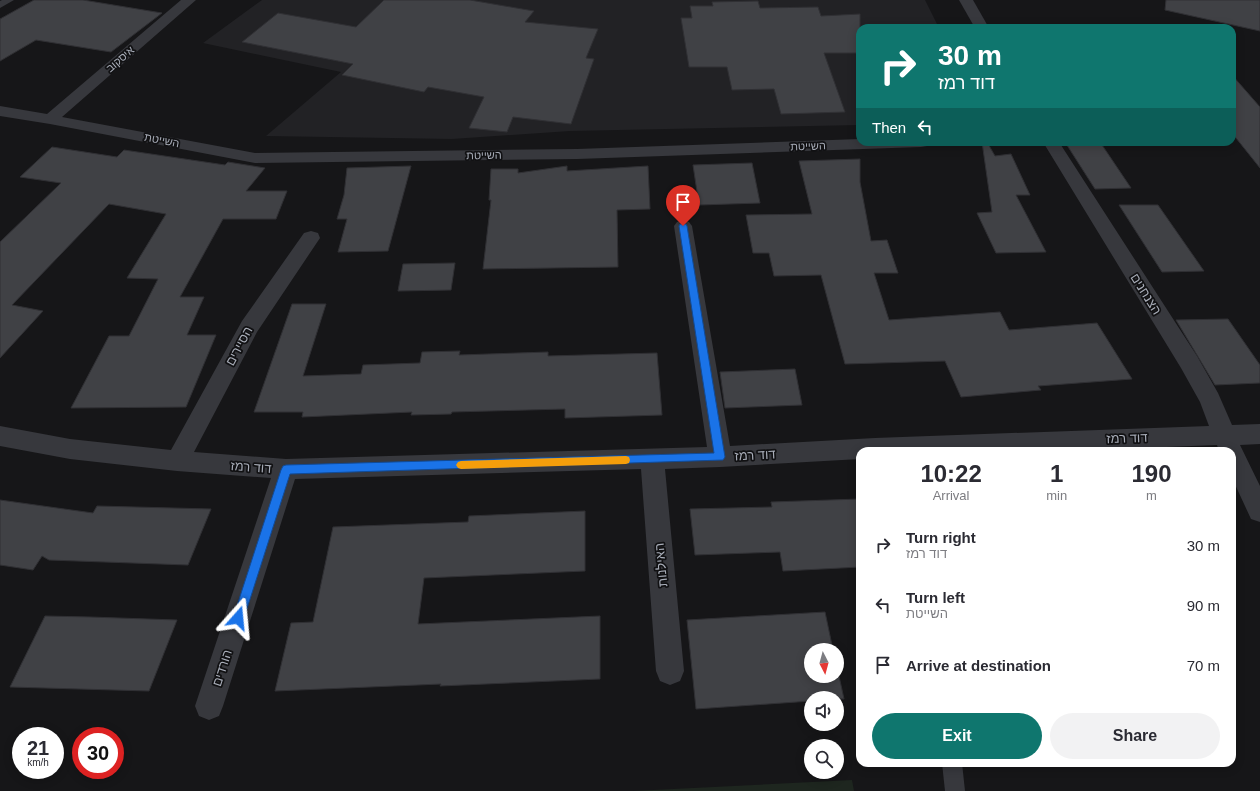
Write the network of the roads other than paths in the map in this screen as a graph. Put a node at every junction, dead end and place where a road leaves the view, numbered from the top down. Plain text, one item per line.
1 (9, 0) edge
2 (189, 0) edge
3 (966, 0) edge
4 (0, 5) edge
5 (980, 24) edge
6 (0, 111) edge
7 (50, 119) junction
8 (856, 144) edge
9 (1054, 146) edge
10 (683, 226) dead end
11 (311, 238) dead end
12 (1260, 434) edge
13 (0, 436) edge
14 (1229, 446) edge
15 (1052, 447) edge
16 (856, 449) edge
17 (720, 457) junction
18 (652, 459) junction
19 (177, 461) junction
20 (1236, 461) edge
21 (286, 470) junction
22 (1260, 511) edge
23 (670, 671) dead end
24 (209, 706) dead end
25 (952, 767) edge
26 (955, 791) edge

1 - 4 lane
2 - 7 street, איסקוב
3 - 5 street
6 - 7 street, השייטת
7 - 8 street, השייטת
9 - 14 street, הצנחנים
10 - 17 street
11 - 19 street, הסיירים
12 - 14 street, דוד רמז
13 - 19 street, דוד רמז
14 - 15 street, דוד רמז
16 - 17 street, דוד רמז
17 - 18 street, דוד רמז
18 - 21 street, דוד רמז
18 - 23 street, האילנות
19 - 21 street, דוד רמז
20 - 22 street, הצנחנים
21 - 24 street, הורדים
25 - 26 lane

